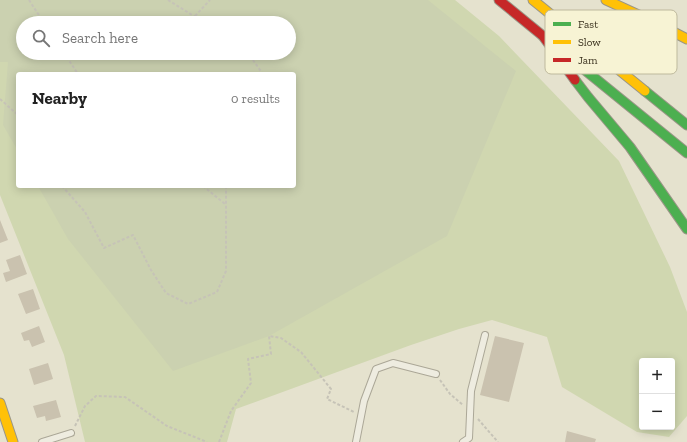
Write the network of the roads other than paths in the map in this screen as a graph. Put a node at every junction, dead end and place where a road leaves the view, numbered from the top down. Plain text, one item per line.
1 (499, 0) edge
2 (533, 0) edge
3 (606, 0) edge
4 (545, 10) edge
5 (628, 10) edge
6 (677, 34) edge
7 (543, 36) joint
8 (545, 39) edge
9 (687, 39) edge
10 (571, 74) edge
11 (590, 74) edge
12 (624, 74) edge
13 (687, 125) edge
14 (687, 153) edge
15 (687, 229) edge
16 (485, 335) dead end
17 (436, 374) road end
18 (0, 403) edge
19 (71, 433) road end
20 (13, 442) edge
21 (42, 442) edge
22 (356, 442) edge
23 (463, 442) edge

1 - 7 main road
2 - 4 main road
3 - 5 main road
6 - 9 main road
7 - 8 main road
10 - 15 main road
11 - 14 main road
12 - 13 main road
16 - 23 lane
17 - 22 lane
18 - 20 main road
19 - 21 lane

